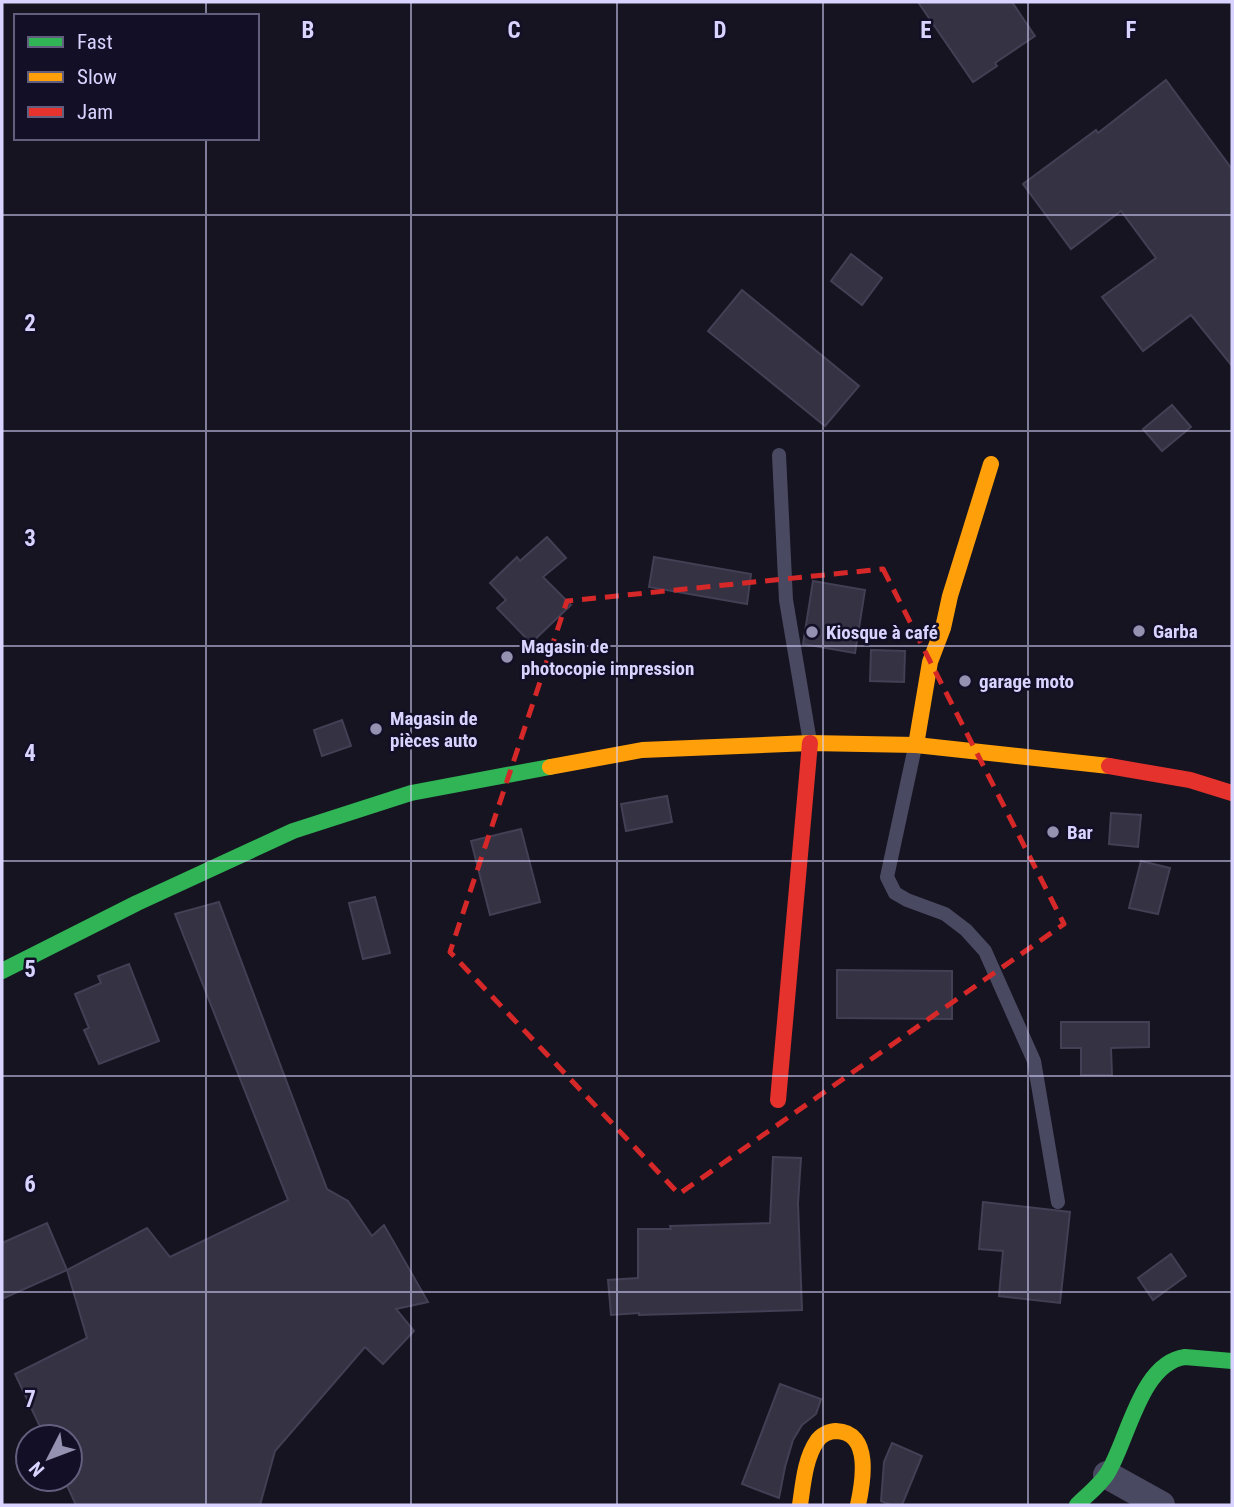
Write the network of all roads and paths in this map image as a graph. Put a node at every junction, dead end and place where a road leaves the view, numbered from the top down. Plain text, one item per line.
1 (779, 455) dead end
2 (991, 464) dead end
3 (810, 743) junction
4 (916, 746) junction
5 (1232, 793) edge
6 (2, 971) edge
7 (778, 1100) dead end
8 (1058, 1202) dead end
9 (1232, 1361) edge
10 (1107, 1475) junction
11 (800, 1505) edge
12 (858, 1505) edge
13 (1077, 1505) edge
14 (1161, 1505) edge

1 - 3 lane
2 - 4 main road
3 - 4 main road
3 - 6 main road
3 - 7 main road
4 - 5 main road
4 - 8 lane
9 - 10 main road
10 - 13 main road
10 - 14 street
11 - 12 main road

